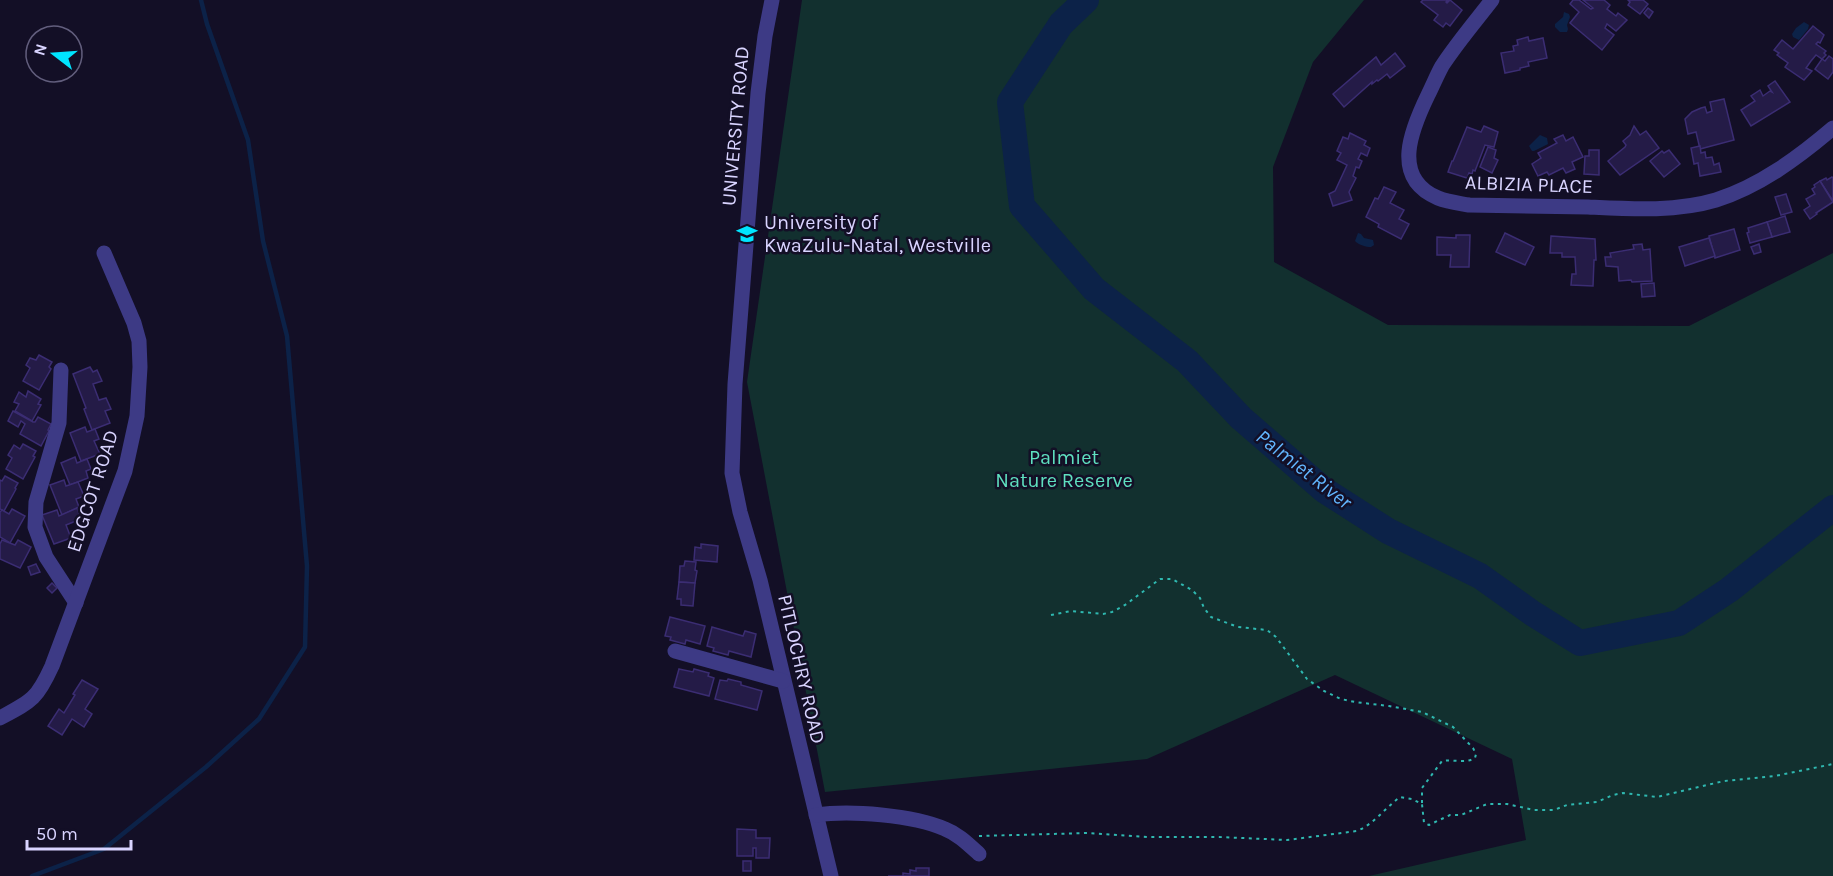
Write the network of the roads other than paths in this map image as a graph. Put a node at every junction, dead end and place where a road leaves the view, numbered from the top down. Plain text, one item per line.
1 (772, 0) edge
2 (1492, 0) edge
3 (1833, 128) edge
4 (104, 253) dead end
5 (62, 370) dead end
6 (732, 473) joint
7 (76, 603) junction
8 (675, 651) dead end
9 (783, 681) junction
10 (0, 718) edge
11 (816, 815) junction
12 (979, 854) dead end
13 (831, 876) edge

1 - 6 street, UNIVERSITY ROAD
2 - 3 street, ALBIZIA PLACE
4 - 7 street, EDGCOT ROAD
5 - 7 street
6 - 9 street, PITLOCHRY ROAD
7 - 10 street, EDGCOT ROAD
8 - 9 street
9 - 11 street, PITLOCHRY ROAD
11 - 12 street
11 - 13 street, PITLOCHRY ROAD

